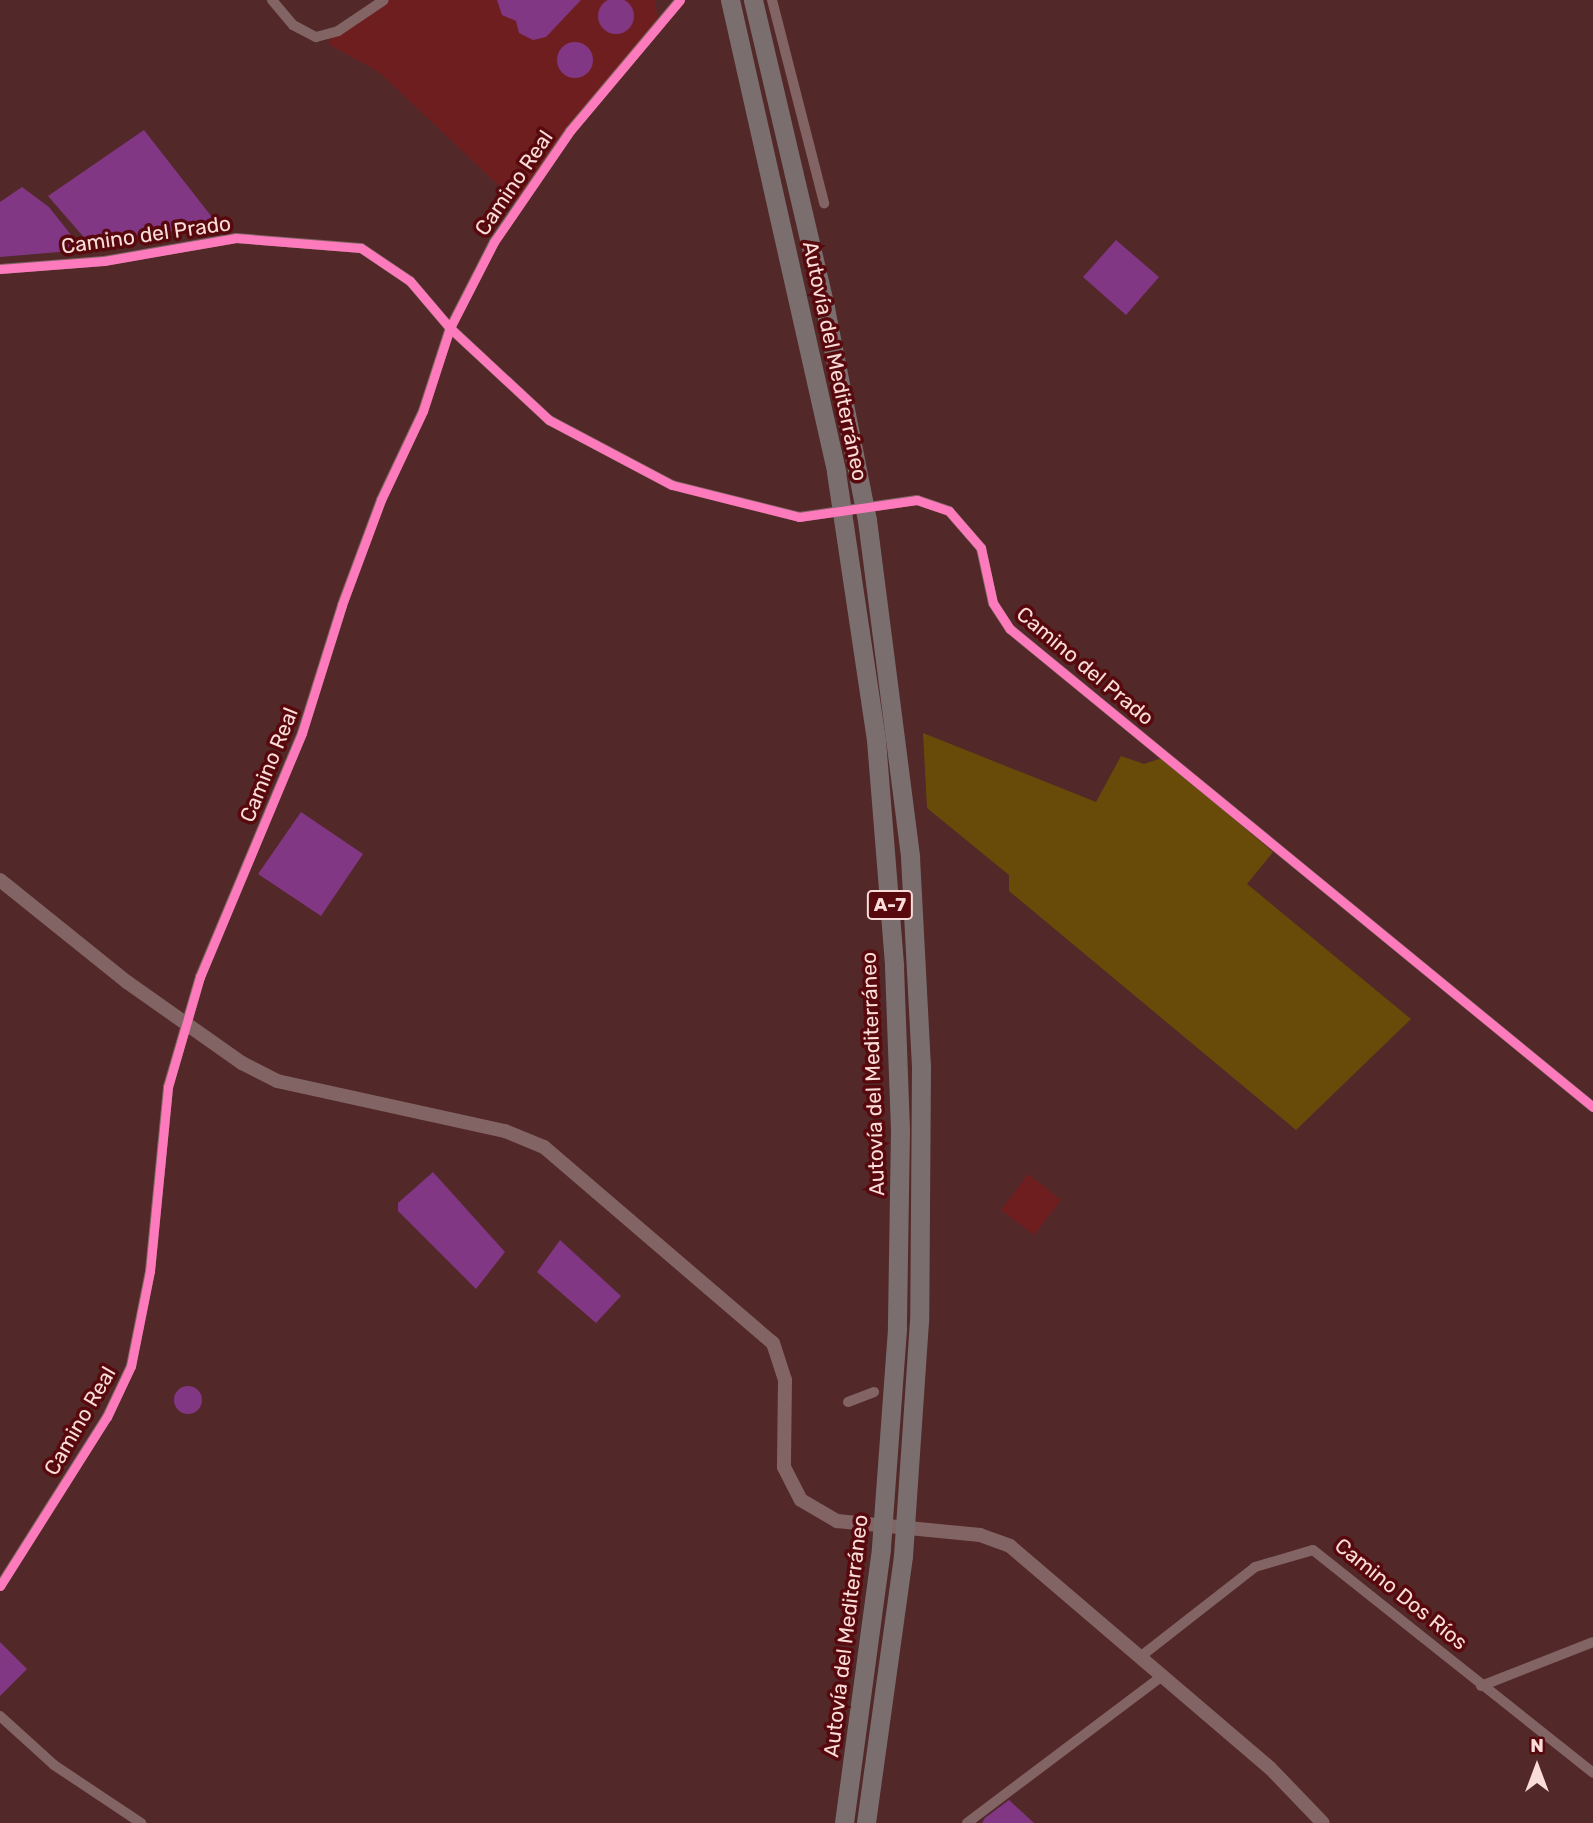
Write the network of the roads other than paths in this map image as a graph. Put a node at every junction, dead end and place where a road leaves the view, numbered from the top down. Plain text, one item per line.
1 (272, 0) edge
2 (384, 0) edge
3 (680, 0) edge
4 (730, 0) edge
5 (753, 0) edge
6 (772, 0) edge
7 (824, 203) dead end
8 (0, 269) edge
9 (450, 328) junction
10 (0, 880) edge
11 (187, 1024) junction
12 (1593, 1107) edge
13 (874, 1392) dead end
14 (848, 1402) dead end
15 (0, 1586) edge
16 (1593, 1642) edge
17 (1140, 1657) junction
18 (1162, 1676) junction
19 (1481, 1686) junction
20 (0, 1716) edge
21 (1593, 1773) edge
22 (141, 1823) edge
23 (844, 1823) edge
24 (866, 1823) edge
25 (967, 1823) edge
26 (1323, 1823) edge

1 - 2 street
3 - 9 street, Camino Real
4 - 23 highway, Autovía del Mediterráneo / A-7
5 - 24 highway, Autovía del Mediterráneo / A-7
6 - 7 street
8 - 9 street, Camino del Prado
9 - 11 street, Camino Real
9 - 12 street, Camino del Prado
10 - 11 main road
11 - 15 street, Camino Real
11 - 17 main road
13 - 14 street
16 - 19 street
17 - 18 main road
17 - 19 street, Camino Dos Ríos
18 - 25 street
18 - 26 main road
19 - 21 street, Camino Dos Ríos
20 - 22 street

